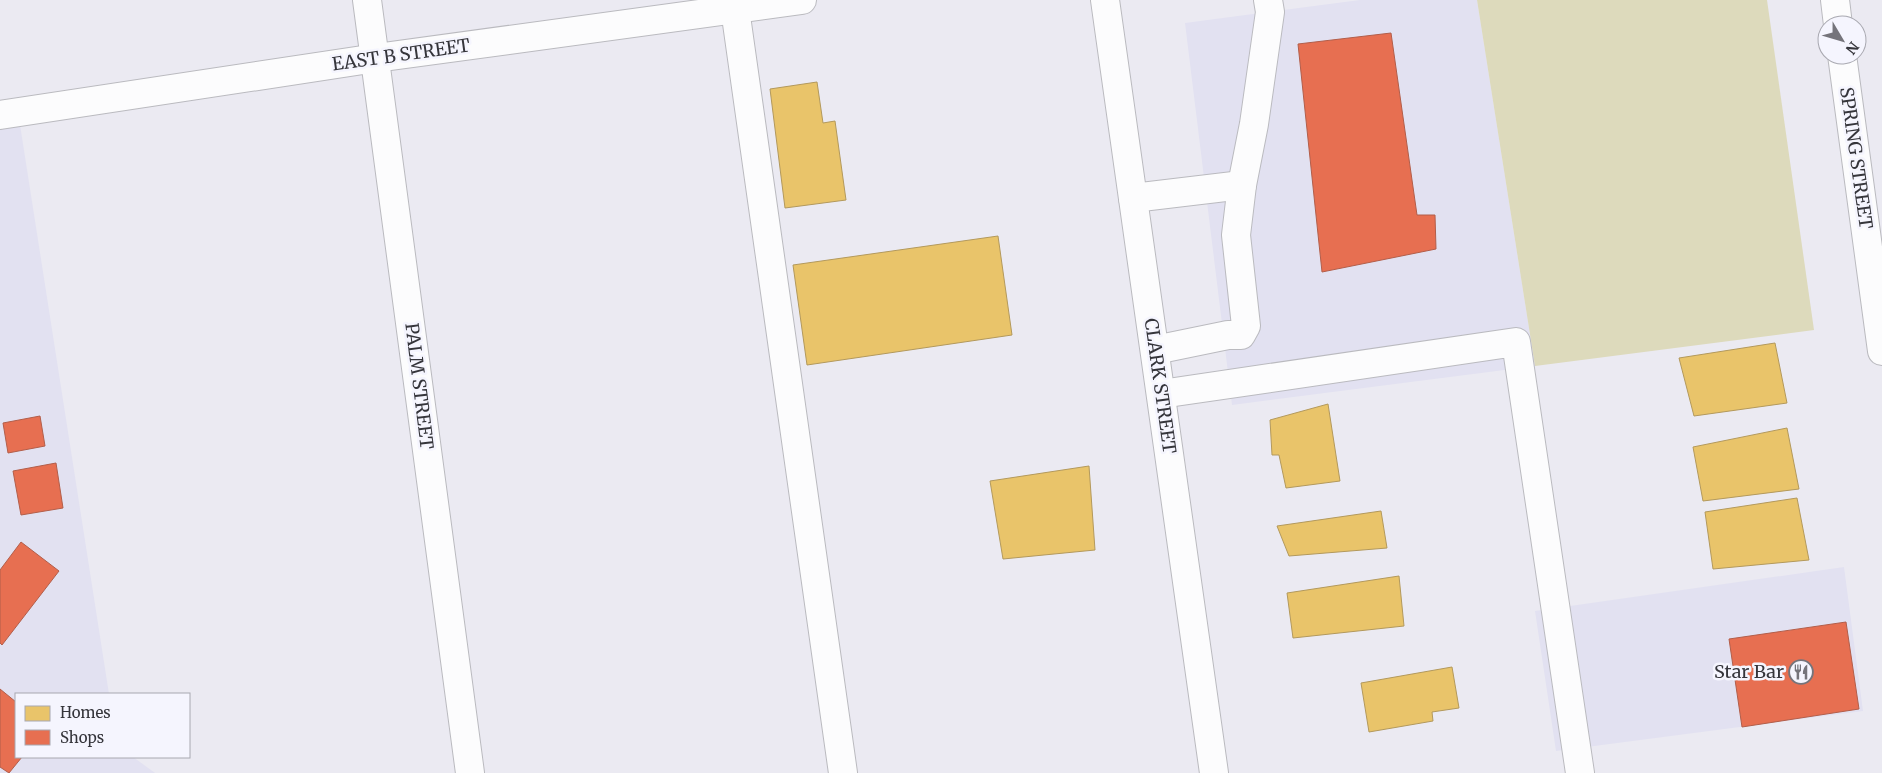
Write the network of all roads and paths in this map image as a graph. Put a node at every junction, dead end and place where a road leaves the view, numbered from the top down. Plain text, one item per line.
1 (367, 0) edge
2 (802, 0) edge
3 (1105, 0) edge
4 (1268, 0) edge
5 (1835, 0) edge
6 (735, 9) junction
7 (1837, 15) edge
8 (376, 58) junction
9 (1843, 65) edge
10 (0, 115) edge
11 (1242, 185) junction
12 (1133, 198) junction
13 (1155, 350) junction
14 (1882, 351) edge
15 (1161, 394) junction
16 (470, 773) edge
17 (843, 773) edge
18 (1214, 773) edge
19 (1580, 773) edge

1 - 8 street, PALM STREET
2 - 6 street, EAST B STREET
3 - 12 street, CLARK STREET
4 - 11 street
5 - 7 street
6 - 8 street, EAST B STREET
6 - 17 street
8 - 10 street, EAST B STREET
8 - 16 street, PALM STREET
9 - 14 street, SPRING STREET
11 - 12 street
11 - 13 street
12 - 13 street, CLARK STREET
13 - 15 street, CLARK STREET
15 - 18 street, CLARK STREET
15 - 19 street

